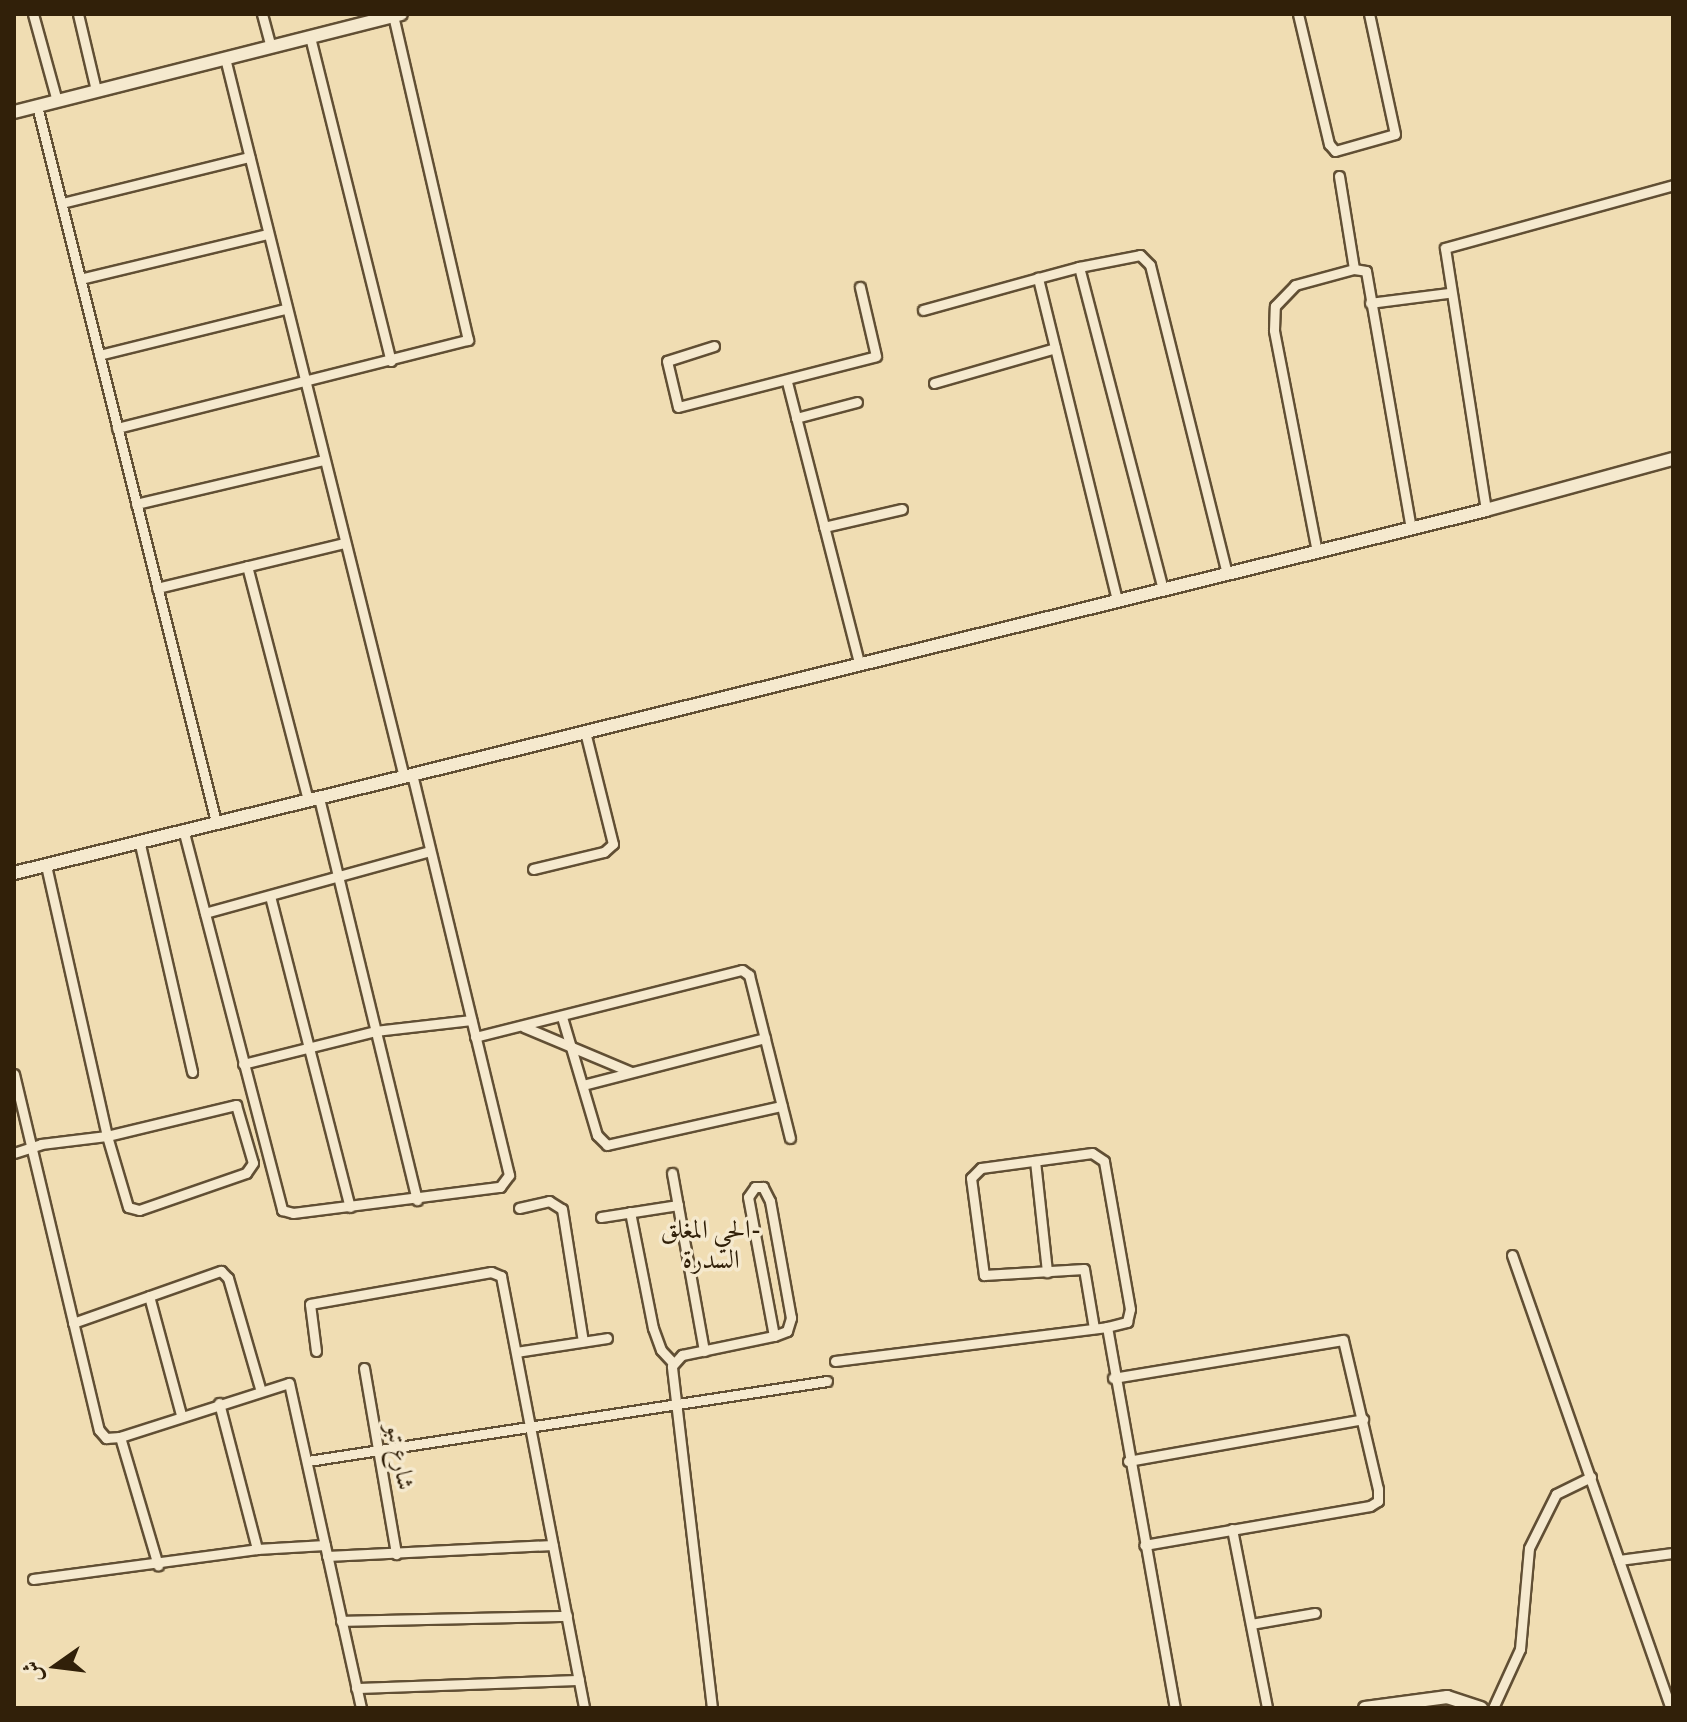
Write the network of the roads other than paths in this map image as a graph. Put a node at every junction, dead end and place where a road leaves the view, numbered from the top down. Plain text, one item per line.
1 (33, 14) edge
2 (78, 14) edge
3 (262, 14) edge
4 (1298, 14) edge
5 (1369, 14) edge
6 (396, 15) edge
7 (310, 37) junction
8 (271, 47) junction
9 (225, 58) junction
10 (96, 90) junction
11 (57, 101) junction
12 (37, 106) junction
13 (14, 112) edge
14 (249, 157) junction
15 (1339, 176) dead end
16 (1673, 185) edge
17 (62, 203) junction
18 (267, 234) junction
19 (1079, 267) junction
20 (1354, 269) junction
21 (1038, 278) junction
22 (80, 279) junction
23 (860, 287) dead end
24 (1448, 293) junction
25 (1370, 303) junction
26 (285, 309) junction
27 (923, 310) dead end
28 (714, 346) dead end
29 (1055, 348) junction
30 (99, 355) junction
31 (391, 361) junction
32 (303, 382) junction
33 (787, 382) junction
34 (934, 383) dead end
35 (857, 402) dead end
36 (796, 418) junction
37 (117, 428) junction
38 (1673, 459) edge
39 (323, 460) junction
40 (136, 504) junction
41 (902, 509) dead end
42 (1486, 510) junction
43 (824, 527) junction
44 (1411, 529) junction
45 (345, 543) junction
46 (1317, 552) junction
47 (247, 566) junction
48 (1227, 573) junction
49 (157, 588) junction
50 (1163, 589) junction
51 (1117, 600) junction
52 (859, 663) junction
53 (585, 732) junction
54 (408, 776) junction
55 (314, 800) junction
56 (216, 822) junction
57 (183, 829) junction
58 (139, 840) junction
59 (430, 851) junction
60 (46, 865) junction
61 (533, 869) dead end
62 (14, 873) edge
63 (337, 877) junction
64 (270, 896) junction
65 (205, 913) junction
66 (562, 1017) junction
67 (471, 1020) junction
68 (523, 1026) junction
69 (375, 1031) junction
70 (475, 1037) junction
71 (765, 1038) junction
72 (308, 1047) junction
73 (572, 1047) junction
74 (243, 1064) junction
75 (192, 1072) dead end
76 (631, 1072) junction
77 (14, 1074) edge
78 (583, 1085) junction
79 (782, 1106) junction
80 (107, 1136) junction
81 (790, 1138) dead end
82 (33, 1146) junction
83 (14, 1153) edge
84 (1035, 1161) junction
85 (672, 1173) dead end
86 (417, 1200) junction
87 (678, 1205) junction
88 (350, 1207) junction
89 (519, 1208) dead end
90 (630, 1212) junction
91 (601, 1217) dead end
92 (1512, 1255) dead end
93 (1047, 1272) junction
94 (149, 1296) junction
95 (73, 1323) junction
96 (1107, 1327) junction
97 (1094, 1328) junction
98 (774, 1336) junction
99 (607, 1338) dead end
100 (583, 1341) junction
101 (316, 1351) dead end
102 (704, 1351) junction
103 (516, 1352) junction
104 (835, 1361) dead end
105 (673, 1363) junction
106 (364, 1368) dead end
107 (1113, 1378) junction
108 (827, 1381) dead end
109 (260, 1388) junction
110 (219, 1403) junction
111 (677, 1408) junction
112 (181, 1415) junction
113 (1363, 1419) junction
114 (530, 1429) junction
115 (120, 1437) junction
116 (378, 1452) junction
117 (308, 1461) junction
118 (1128, 1461) junction
119 (1591, 1477) junction
120 (1232, 1529) junction
121 (325, 1545) junction
122 (553, 1545) junction
123 (1144, 1545) junction
124 (257, 1549) junction
125 (1673, 1553) edge
126 (396, 1554) junction
127 (327, 1556) junction
128 (1619, 1560) junction
129 (158, 1565) junction
130 (33, 1579) dead end
131 (1315, 1613) dead end
132 (567, 1616) junction
133 (341, 1621) junction
134 (1251, 1624) junction
135 (579, 1680) junction
136 (356, 1688) junction
137 (1462, 1704) edge
138 (361, 1708) edge
139 (584, 1708) edge
140 (712, 1708) edge
141 (1175, 1708) edge
142 (1267, 1708) edge
143 (1365, 1708) edge
144 (1481, 1708) edge
145 (1493, 1708) edge
146 (1671, 1708) edge

1 - 11 street
2 - 10 street
3 - 8 street
4 - 5 street
6 - 7 street
6 - 31 street
7 - 8 street
7 - 31 street
8 - 9 street
9 - 10 street
9 - 14 street
10 - 11 street
11 - 12 street
12 - 13 street
12 - 17 street
14 - 17 street
14 - 18 street
15 - 20 street
16 - 24 street
17 - 22 street
18 - 22 street
18 - 26 street
19 - 21 street
19 - 48 street
19 - 50 street
20 - 25 street
20 - 46 street
21 - 27 street
21 - 29 street
22 - 30 street
23 - 33 street
24 - 25 street
24 - 42 street
25 - 44 street
26 - 30 street
26 - 32 street
28 - 33 street
29 - 34 street
29 - 51 street
30 - 37 street
31 - 32 street
32 - 37 street
32 - 39 street
33 - 36 street
35 - 36 street
36 - 43 street
37 - 40 street
38 - 42 street
39 - 40 street
39 - 45 street
40 - 49 street
41 - 43 street
42 - 44 street
43 - 52 street
44 - 46 street
45 - 47 street
45 - 54 street
46 - 48 street
47 - 49 street
47 - 55 street
48 - 50 street
49 - 56 street
50 - 51 street
51 - 52 street
52 - 53 street
53 - 54 street
53 - 61 street
54 - 55 street
54 - 59 street
55 - 56 street
55 - 63 street
56 - 57 street
57 - 58 street
57 - 65 street
58 - 60 street
58 - 75 street
59 - 63 street
59 - 67 street
60 - 62 street
60 - 80 street
63 - 64 street
63 - 69 street
64 - 65 street
64 - 72 street
65 - 74 street
66 - 68 street
66 - 71 street
66 - 73 street
67 - 69 street
67 - 70 street
68 - 70 street
68 - 73 street
69 - 72 street
69 - 86 street
70 - 86 street
71 - 76 street
71 - 79 street
72 - 74 street
72 - 88 street
73 - 76 street
73 - 78 street
74 - 88 street
76 - 78 street
77 - 82 street
78 - 79 street
79 - 81 street
80 - 80 street
80 - 82 street
82 - 83 street
82 - 95 street
84 - 93 street
84 - 93 street
84 - 96 street
85 - 87 street
86 - 88 street
87 - 90 street
87 - 102 street
89 - 100 street
90 - 91 street
90 - 105 street
92 - 119 street
93 - 97 street
94 - 95 street
94 - 109 street
94 - 112 street
95 - 115 street
96 - 97 street
96 - 107 street
97 - 104 street
98 - 98 street
98 - 102 street
99 - 100 street
100 - 103 street
101 - 103 street
102 - 105 street
103 - 114 street
105 - 111 street
106 - 116 street, شارع تبو
107 - 113 street
107 - 118 street
108 - 111 street
109 - 110 street
109 - 117 street
110 - 112 street
110 - 124 street
111 - 114 street
111 - 140 street
112 - 115 street
113 - 118 street
113 - 120 street
114 - 116 street
114 - 122 street
115 - 129 street
116 - 117 street
116 - 126 street, شارع تبو
117 - 121 street
118 - 123 street
119 - 128 street
119 - 145 street
120 - 123 street
120 - 134 street
121 - 124 street
121 - 127 street
122 - 126 street
122 - 132 street
123 - 141 street
124 - 129 street
125 - 128 street
126 - 127 street
127 - 133 street
128 - 146 street
129 - 130 street
131 - 134 street
132 - 133 street
132 - 135 street
133 - 136 street
134 - 142 street
135 - 136 street
135 - 139 street
136 - 138 street
137 - 143 street
137 - 144 street

